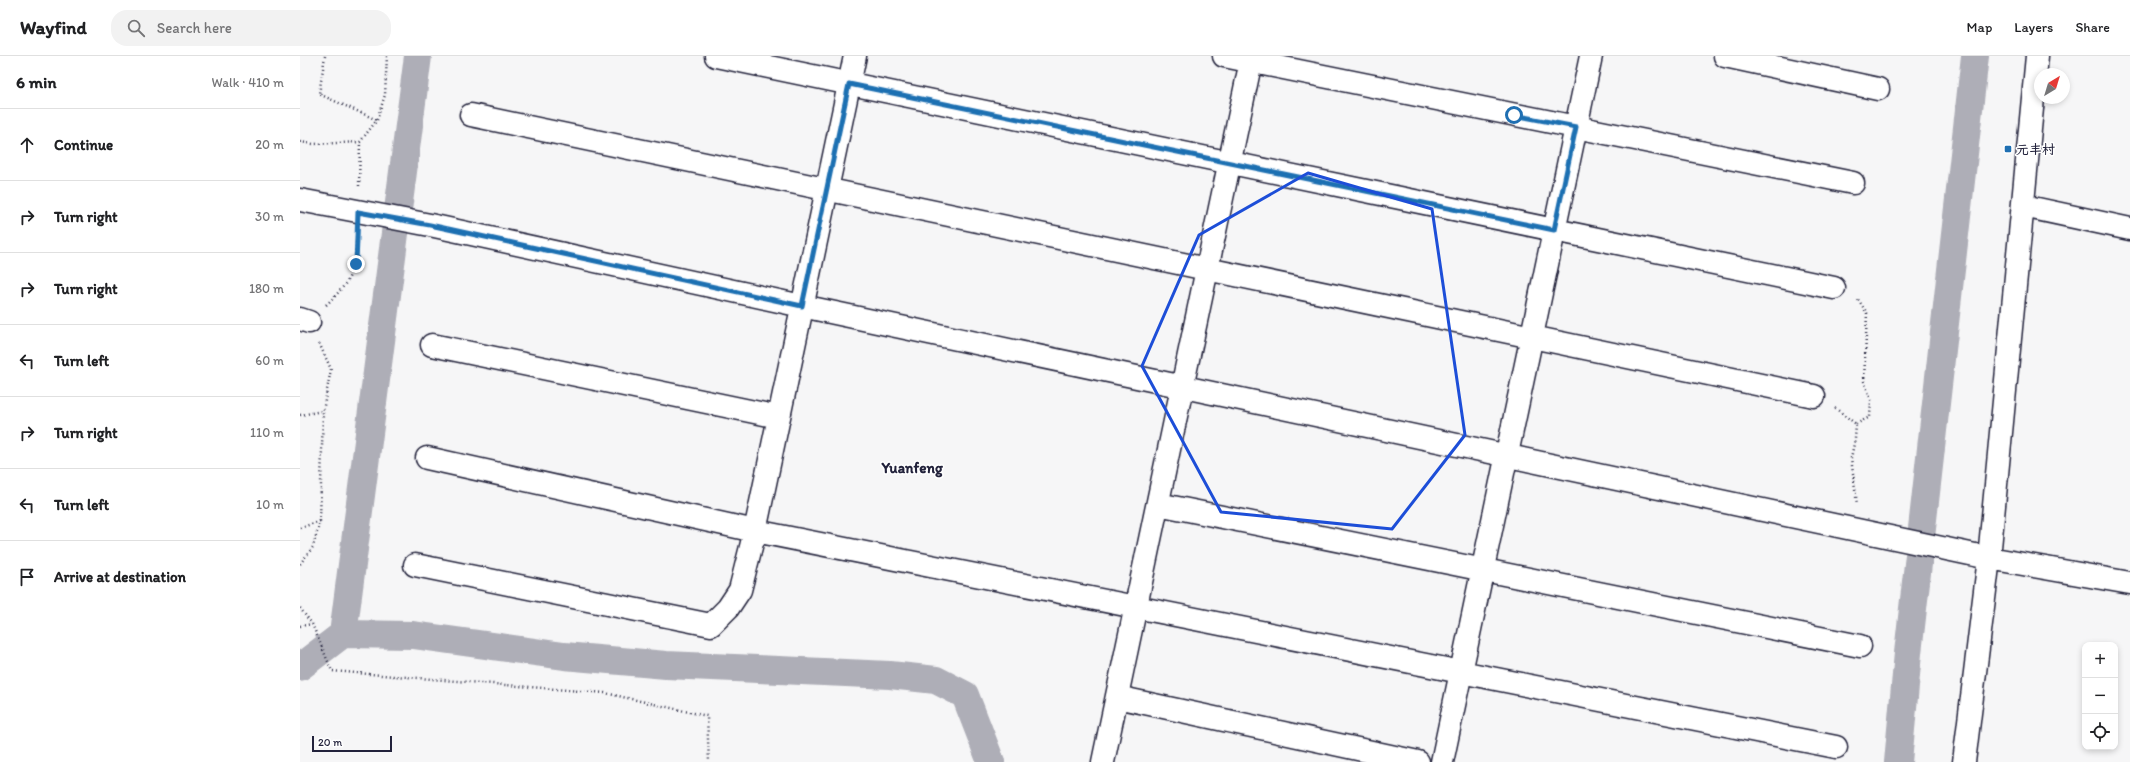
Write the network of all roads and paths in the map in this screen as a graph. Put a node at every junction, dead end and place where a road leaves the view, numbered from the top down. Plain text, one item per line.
1 (325, 56) edge
2 (387, 56) edge
3 (716, 56) edge
4 (855, 56) edge
5 (1224, 56) edge
6 (1591, 56) edge
7 (2037, 56) edge
8 (1736, 57) edge
9 (1252, 59) edge
10 (849, 84) junction
11 (1878, 89) dead end
12 (471, 115) dead end
13 (377, 120) junction
14 (1576, 127) junction
15 (300, 142) edge
16 (360, 142) junction
17 (1230, 163) junction
18 (1853, 183) dead end
19 (827, 189) junction
20 (300, 200) edge
21 (2023, 206) junction
22 (366, 214) junction
23 (2130, 229) edge
24 (1554, 230) junction
25 (1207, 269) junction
26 (1834, 288) joint
27 (802, 306) junction
28 (305, 320) edge
29 (1532, 337) junction
30 (432, 345) dead end
31 (1183, 387) junction
32 (1814, 396) joint
33 (323, 411) junction
34 (300, 415) edge
35 (779, 417) junction
36 (1856, 424) junction
37 (1507, 456) junction
38 (427, 458) dead end
39 (1158, 504) junction
40 (320, 521) junction
41 (300, 528) edge
42 (755, 531) junction
43 (1861, 531) junction
44 (1989, 558) junction
45 (300, 564) edge
46 (415, 565) dead end
47 (1483, 570) junction
48 (2130, 583) edge
49 (1136, 607) junction
50 (300, 608) edge
51 (312, 624) junction
52 (300, 626) edge
53 (1860, 646) dead end
54 (1461, 672) junction
55 (1118, 697) junction
56 (1836, 747) dead end
57 (709, 762) edge
58 (1103, 762) edge
59 (1418, 762) edge
60 (1442, 762) edge
61 (1964, 762) edge

1 - 13 path
2 - 13 path
3 - 10 street
4 - 10 street
5 - 9 street
6 - 14 street
7 - 21 street
8 - 11 street
9 - 14 street
9 - 17 street
10 - 17 street
10 - 19 street
12 - 19 street
13 - 16 path
14 - 18 street
14 - 24 street
15 - 16 path
16 - 22 path
17 - 24 street
17 - 25 street
19 - 25 street
19 - 27 street
20 - 22 street
21 - 23 street
21 - 44 street
22 - 27 street
22 - 28 path
24 - 26 street
24 - 29 street
25 - 29 street
25 - 31 street
26 - 36 path
27 - 31 street
27 - 35 street
28 - 33 path
29 - 32 street
29 - 37 street
30 - 35 street
31 - 37 street
31 - 39 street
32 - 36 path
33 - 34 path
33 - 40 path
35 - 42 street
36 - 43 path
37 - 43 street
37 - 47 street
38 - 42 street
39 - 47 street
39 - 49 street
40 - 41 path
40 - 45 path
42 - 46 street
42 - 49 street
43 - 44 street
44 - 48 street
44 - 61 street
47 - 53 street
47 - 54 street
49 - 54 street
49 - 55 street
50 - 51 path
51 - 52 path
51 - 57 path
54 - 56 street
54 - 60 street
55 - 58 street
55 - 59 street

